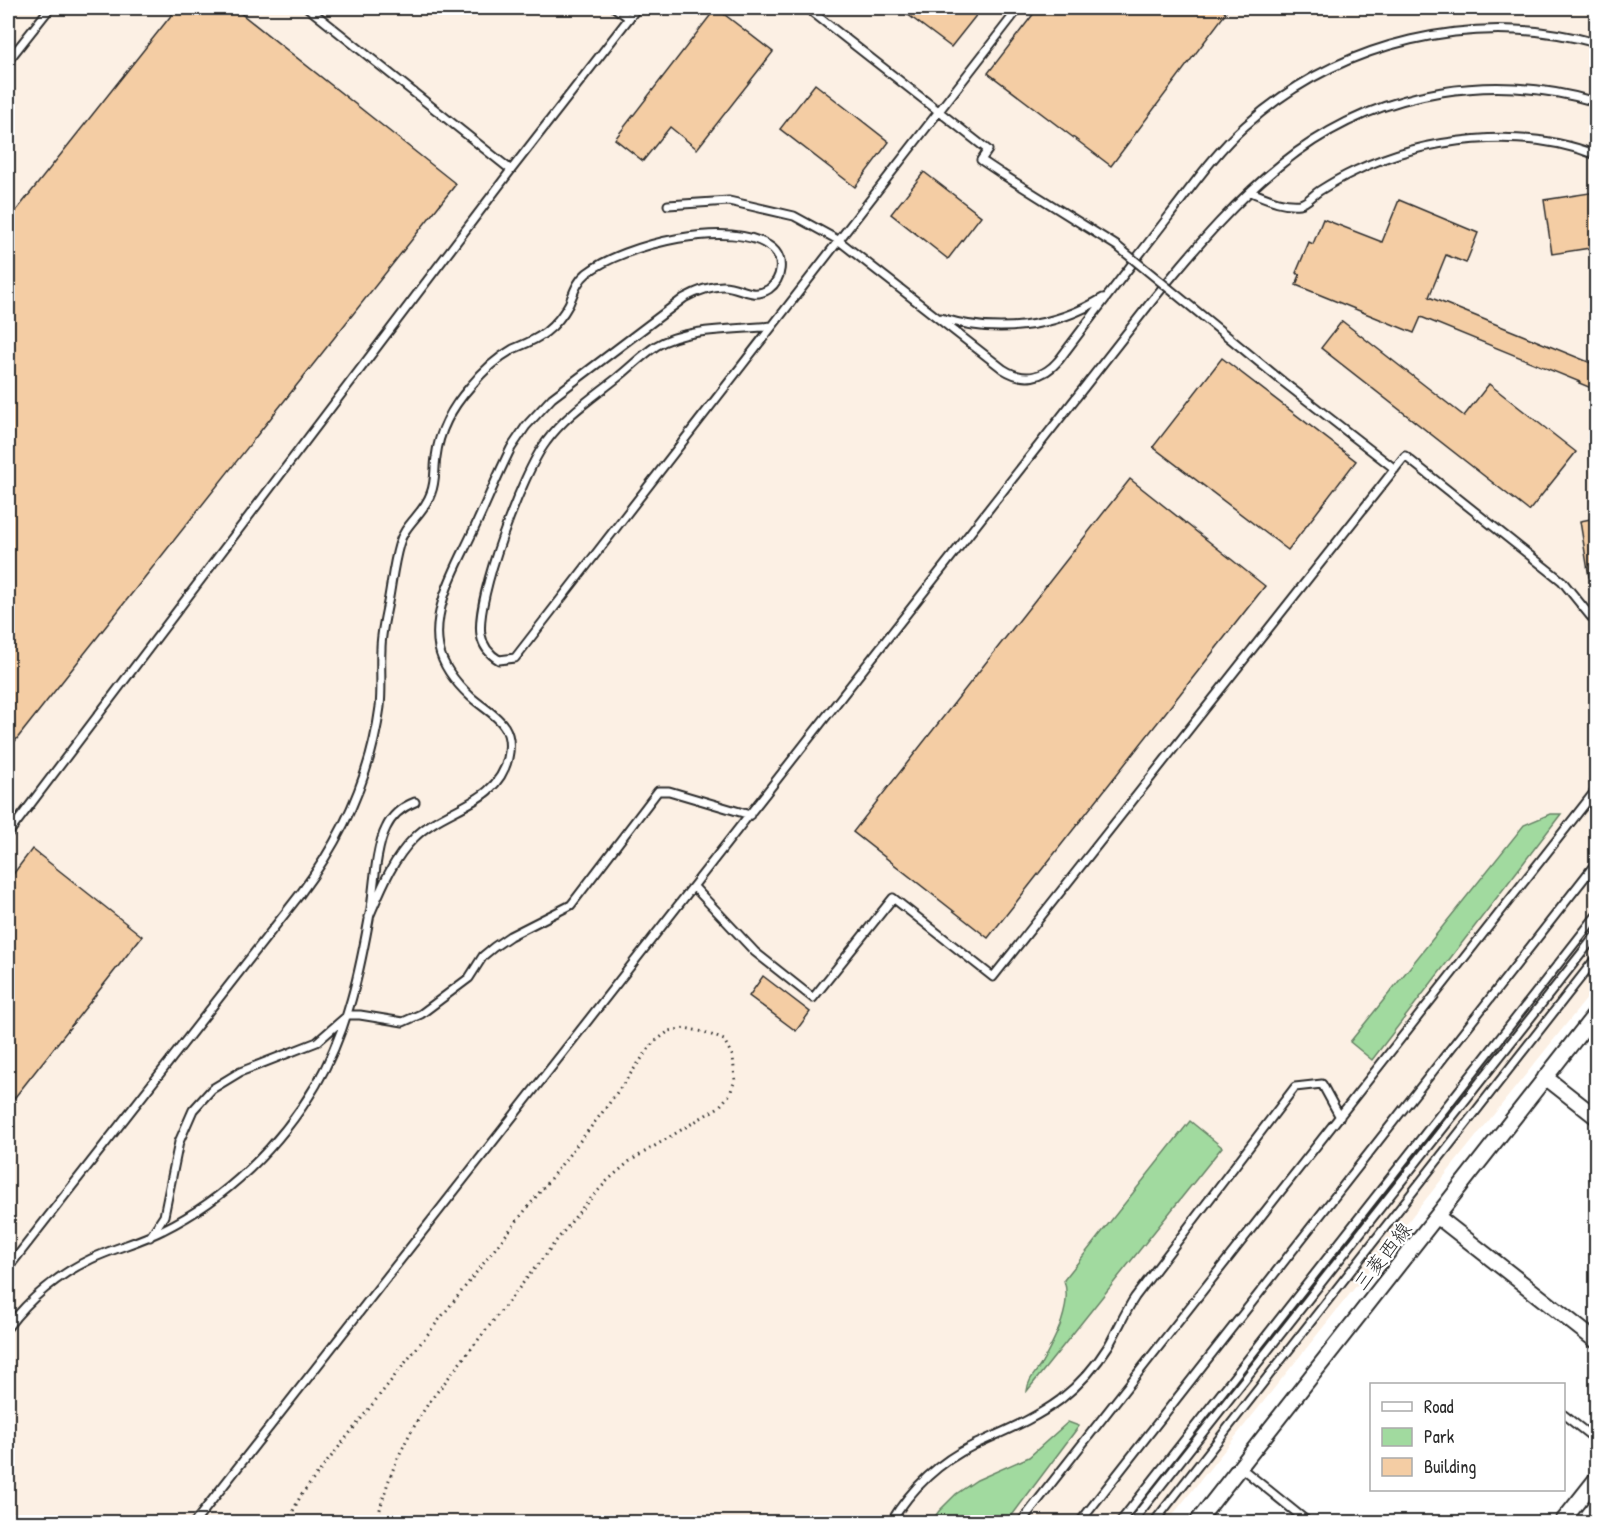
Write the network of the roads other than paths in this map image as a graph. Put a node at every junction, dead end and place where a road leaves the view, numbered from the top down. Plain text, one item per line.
1 (50, 8) edge
2 (308, 8) edge
3 (615, 8) edge
4 (637, 8) edge
5 (807, 8) edge
6 (1019, 8) edge
7 (629, 18) junction
8 (1596, 43) edge
9 (8, 61) edge
10 (1596, 102) edge
11 (939, 111) junction
12 (1596, 155) edge
13 (511, 170) junction
14 (1251, 192) junction
15 (668, 204) dead end
16 (838, 240) junction
17 (1106, 296) junction
18 (936, 316) junction
19 (772, 326) junction
20 (1395, 469) junction
21 (1596, 622) edge
22 (1596, 790) edge
23 (416, 802) dead end
24 (750, 815) junction
25 (8, 834) edge
26 (1596, 863) edge
27 (694, 887) junction
28 (1596, 916) edge
29 (369, 917) junction
30 (1596, 935) edge
31 (1596, 958) edge
32 (1596, 1013) edge
33 (348, 1015) junction
34 (1545, 1077) junction
35 (1340, 1117) junction
36 (1596, 1117) edge
37 (1438, 1217) junction
38 (150, 1237) junction
39 (8, 1268) edge
40 (8, 1327) edge
41 (1596, 1341) edge
42 (1565, 1417) edge
43 (1596, 1440) edge
44 (1240, 1467) junction
45 (1596, 1479) edge
46 (195, 1522) edge
47 (891, 1522) edge
48 (1021, 1522) edge
49 (1080, 1522) edge
50 (1120, 1522) edge
51 (1132, 1522) edge
52 (1154, 1522) edge
53 (1197, 1522) edge
54 (1308, 1522) edge
55 (1562, 1522) edge

1 - 9 lane
2 - 13 lane
3 - 7 lane
4 - 7 lane
5 - 11 lane
6 - 11 lane
7 - 13 lane
8 - 17 lane
10 - 14 lane
11 - 16 lane
11 - 20 lane, bridge
12 - 14 lane
13 - 25 lane
14 - 24 lane
15 - 16 lane
16 - 18 lane
16 - 19 lane
17 - 18 lane
17 - 18 lane
19 - 19 lane
20 - 21 lane
20 - 27 lane
22 - 35 lane
23 - 29 lane
24 - 27 lane
24 - 33 lane
26 - 49 lane
27 - 46 lane
28 - 50 lane
29 - 33 lane
29 - 39 lane
30 - 51 lane
31 - 52 lane
32 - 34 street, 三菱西線
33 - 38 lane
33 - 38 lane
34 - 36 street
34 - 37 street, 三菱西線
35 - 47 lane
35 - 48 lane
37 - 41 street
37 - 44 street, 三菱西線
38 - 40 lane
42 - 43 lane
44 - 53 street, 三菱西線
44 - 54 lane
45 - 55 street

